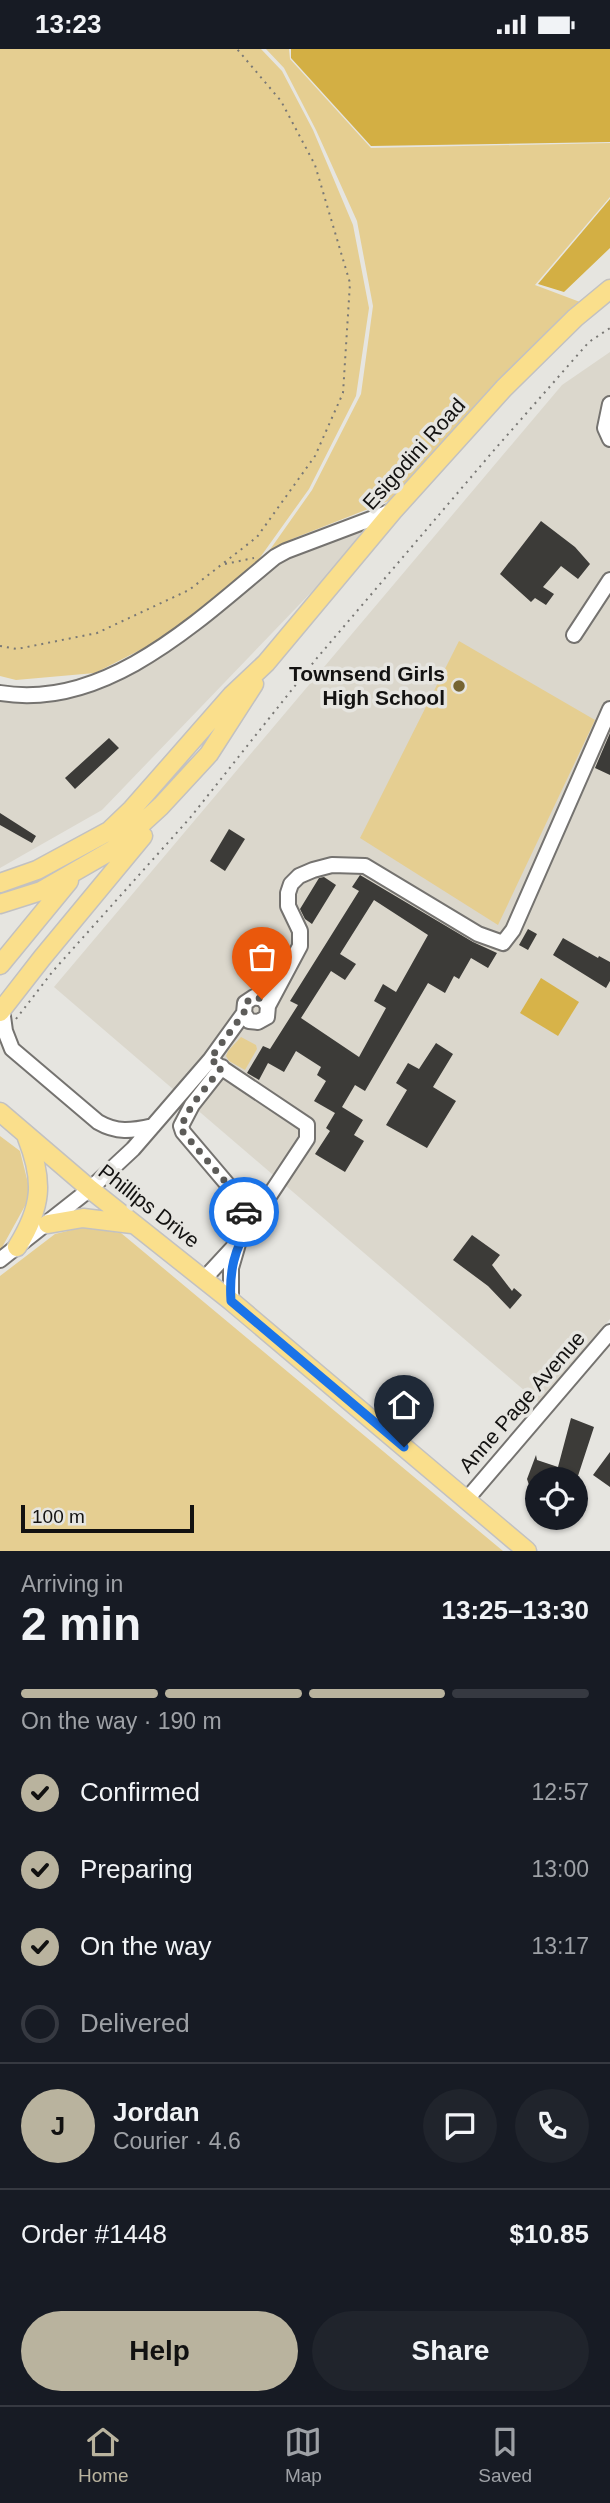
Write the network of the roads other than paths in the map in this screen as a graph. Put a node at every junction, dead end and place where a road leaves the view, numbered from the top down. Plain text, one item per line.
1 (610, 289) edge
2 (610, 404) edge
3 (610, 439) edge
4 (393, 511) junction
5 (610, 580) edge
6 (574, 635) dead end
7 (267, 663) junction
8 (0, 693) edge
9 (610, 709) edge
10 (209, 754) junction
11 (109, 831) junction
12 (76, 873) junction
13 (0, 883) edge
14 (0, 904) edge
15 (0, 965) edge
16 (1, 1011) edge
17 (216, 1063) junction
18 (0, 1112) edge
19 (153, 1126) junction
20 (26, 1135) junction
21 (90, 1189) junction
22 (47, 1224) junction
23 (135, 1225) junction
24 (250, 1225) junction
25 (240, 1240) junction
26 (17, 1247) junction
27 (0, 1260) edge
28 (204, 1279) junction
29 (231, 1301) junction
30 (610, 1332) edge
31 (467, 1499) junction
32 (527, 1551) edge

1 - 4 main road, Esigodini Road
2 - 3 street
4 - 7 main road, Esigodini Road
4 - 8 street
5 - 6 street
7 - 10 main road, Esigodini Road
7 - 11 main road, Esigodini Road
9 - 17 street
10 - 12 main road, Esigodini Road
10 - 16 main road
11 - 12 main road
11 - 13 main road, Esigodini Road
12 - 14 main road, Esigodini Road
12 - 15 main road
16 - 19 street
17 - 19 street
17 - 24 street
17 - 24 street
18 - 20 main road, Phillips Drive
19 - 21 street
20 - 21 main road, Phillips Drive
20 - 26 main road
21 - 22 street
21 - 23 main road, Phillips Drive
22 - 23 main road
22 - 26 street
23 - 28 main road, Phillips Drive
24 - 25 street
25 - 28 street
25 - 29 street
26 - 27 street
28 - 29 main road, Phillips Drive
29 - 31 main road, Phillips Drive
30 - 31 street, Anne Page Avenue
31 - 32 main road, Phillips Drive

